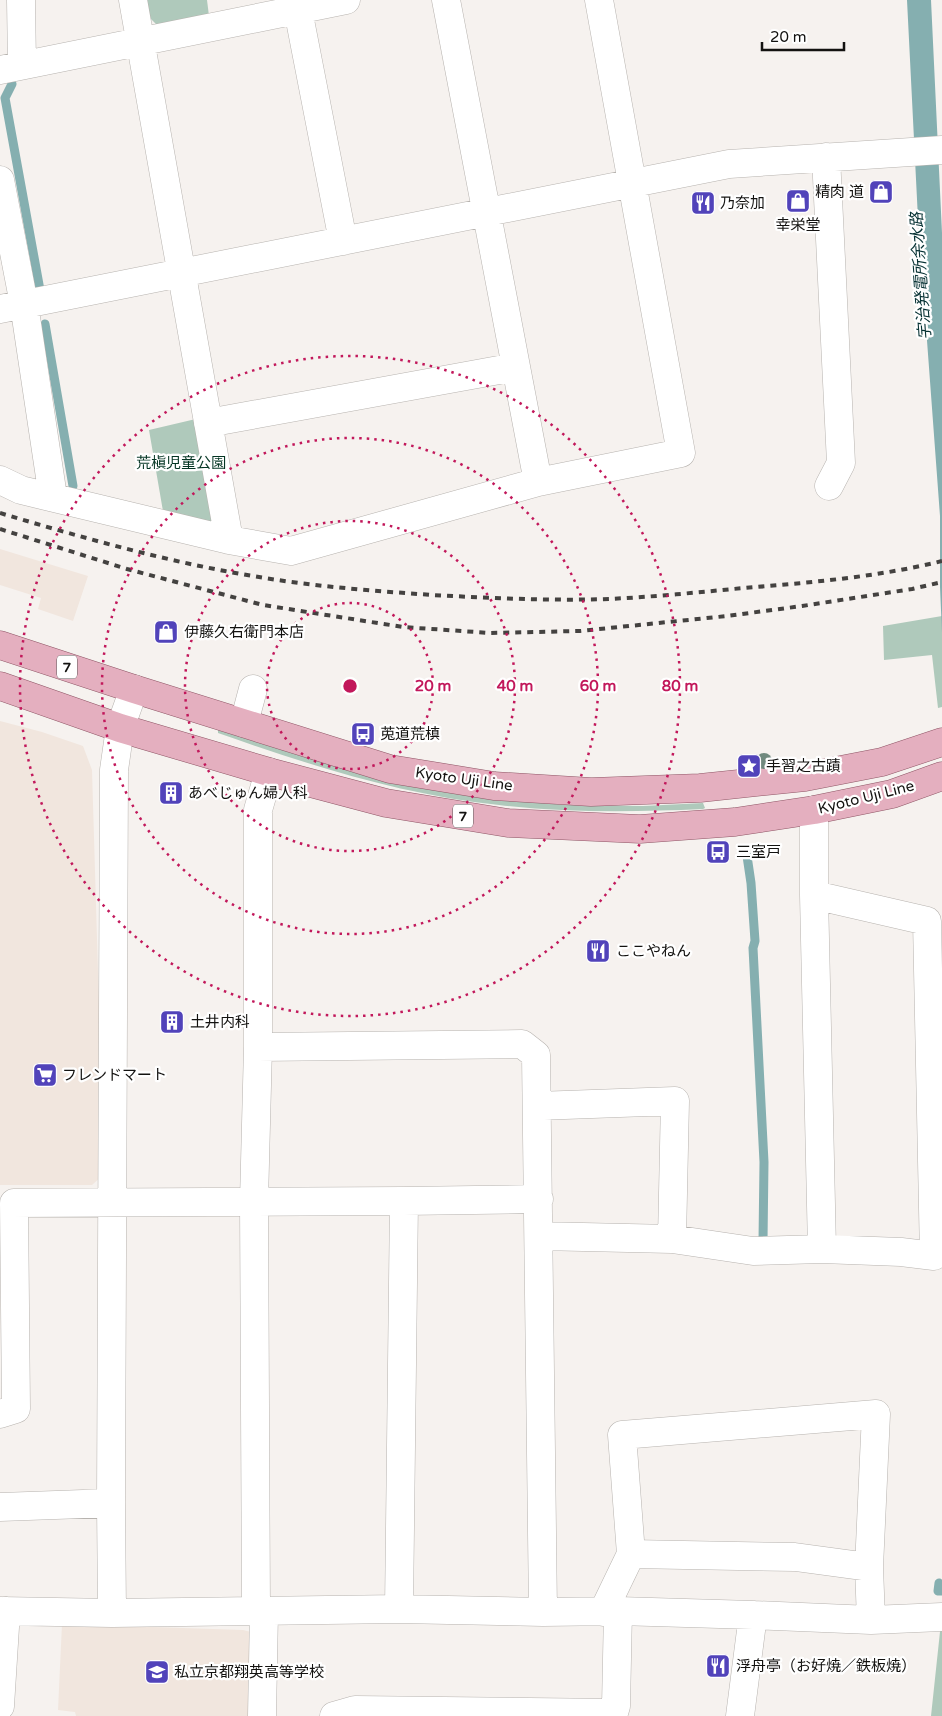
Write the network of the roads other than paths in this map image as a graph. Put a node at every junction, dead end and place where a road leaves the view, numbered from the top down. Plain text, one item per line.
1 (21, 0) edge
2 (133, 0) edge
3 (346, 0) edge
4 (446, 0) edge
5 (599, 0) edge
6 (298, 10) junction
7 (140, 41) junction
8 (11, 68) edge
9 (942, 150) edge
10 (826, 157) junction
11 (0, 180) edge
12 (632, 183) junction
13 (487, 212) junction
14 (343, 241) junction
15 (181, 273) junction
16 (12, 307) edge
17 (516, 367) junction
18 (208, 424) junction
19 (0, 480) edge
20 (538, 482) junction
21 (829, 486) dead end
22 (53, 497) junction
23 (229, 540) junction
24 (0, 645) edge
25 (0, 686) edge
26 (134, 689) junction
27 (253, 689) dead end
28 (244, 722) junction
29 (120, 728) junction
30 (940, 743) edge
31 (269, 772) junction
32 (940, 777) edge
33 (814, 810) junction
34 (814, 895) junction
35 (258, 1047) junction
36 (537, 1106) junction
37 (539, 1199) junction
38 (254, 1201) junction
39 (404, 1201) junction
40 (113, 1202) junction
41 (539, 1236) junction
42 (672, 1239) junction
43 (822, 1249) junction
44 (0, 1414) edge
45 (110, 1504) junction
46 (0, 1507) edge
47 (631, 1554) junction
48 (869, 1567) junction
49 (399, 1609) junction
50 (3, 1611) edge
51 (260, 1612) junction
52 (544, 1612) junction
53 (610, 1612) junction
54 (112, 1613) junction
55 (753, 1615) junction
56 (939, 1618) edge
57 (871, 1620) junction
58 (0, 1706) edge
59 (613, 1714) edge
60 (262, 1716) edge
61 (334, 1716) edge
62 (740, 1716) edge

1 - 8 street
2 - 7 street
3 - 6 street
4 - 13 street
5 - 12 street
6 - 7 street
6 - 14 street
7 - 8 street
7 - 15 street
9 - 10 street
10 - 12 street
10 - 21 street
11 - 16 street
12 - 13 street
12 - 20 street
13 - 14 street
13 - 17 street
14 - 15 street
15 - 16 street
15 - 18 street
16 - 22 street
17 - 18 street
17 - 20 street
18 - 23 street
19 - 22 street
20 - 23 street
22 - 23 street
24 - 26 main road, Kyoto Uji Line / 7
25 - 29 main road, Kyoto Uji Line / 7
26 - 28 main road, Kyoto Uji Line / 7
26 - 29 street
27 - 28 street
28 - 30 main road, Kyoto Uji Line / 7
29 - 31 main road, Kyoto Uji Line / 7
29 - 40 street
31 - 33 main road, Kyoto Uji Line / 7
31 - 35 street
32 - 33 main road, Kyoto Uji Line / 7
33 - 34 street
34 - 43 street
34 - 43 street
35 - 36 street
35 - 38 street
36 - 37 street
36 - 42 street
37 - 39 street
37 - 41 street
38 - 39 street
38 - 40 street
38 - 51 street
39 - 49 street
40 - 44 street
40 - 45 street
41 - 42 street
41 - 52 street
42 - 43 street
45 - 46 street
45 - 54 street
47 - 48 street
47 - 48 street
47 - 53 street
48 - 57 street
49 - 51 street
49 - 52 street
50 - 54 street
50 - 58 street
51 - 54 street
51 - 60 street
52 - 53 street
53 - 55 street
53 - 59 street
55 - 57 street
55 - 62 street
56 - 57 street
59 - 61 street

